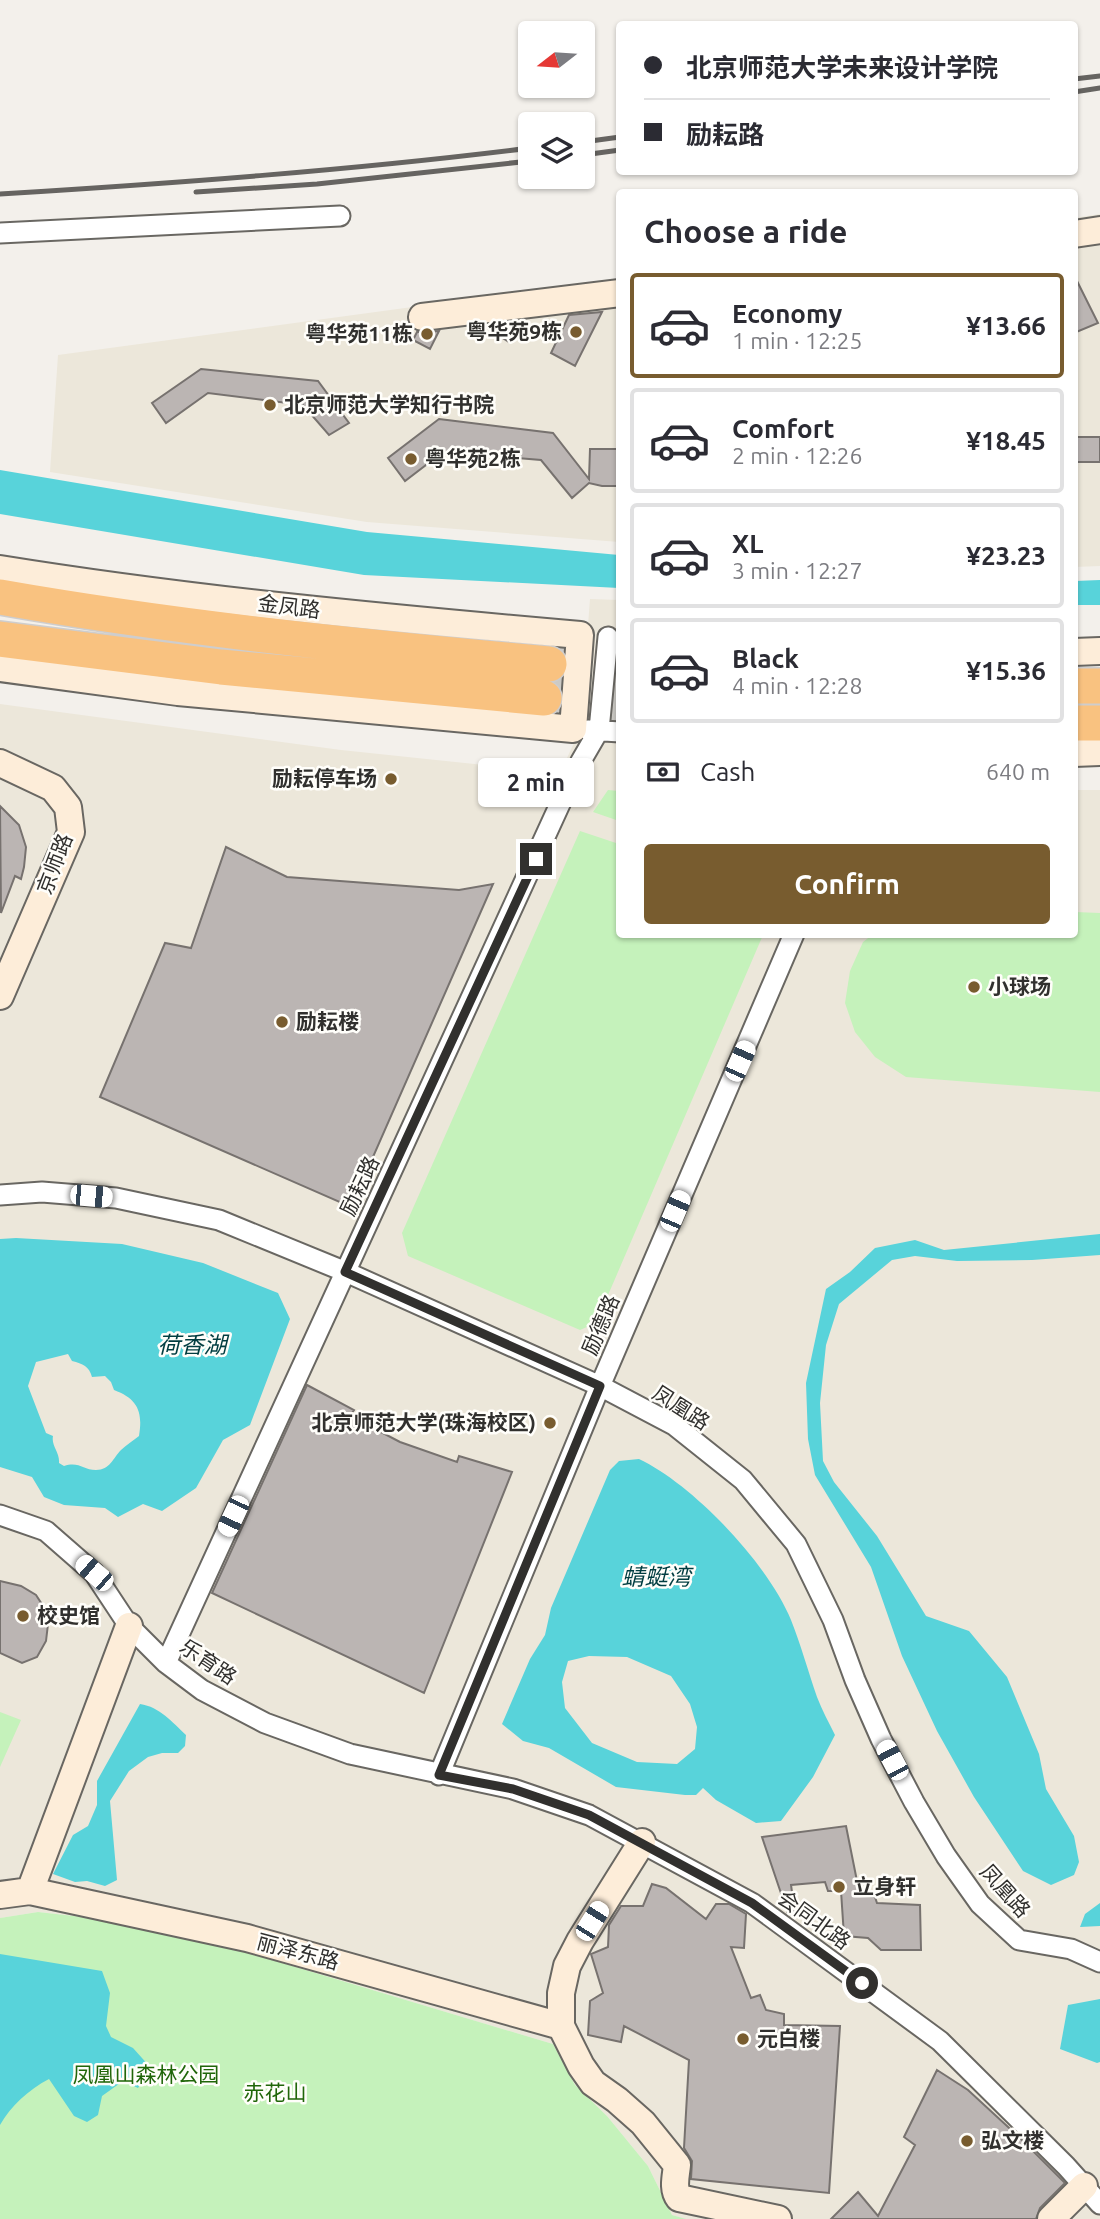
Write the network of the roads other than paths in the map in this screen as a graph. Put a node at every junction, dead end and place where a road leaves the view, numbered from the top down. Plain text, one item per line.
1 (340, 216) dead end
2 (1100, 230) edge
3 (0, 233) edge
4 (1078, 233) edge
5 (616, 293) edge
6 (422, 317) dead end
7 (0, 569) edge
8 (0, 597) edge
9 (580, 635) junction
10 (614, 637) edge
11 (0, 639) edge
12 (1100, 651) edge
13 (1078, 652) edge
14 (0, 668) edge
15 (1078, 686) edge
16 (1100, 686) edge
17 (1078, 723) edge
18 (1100, 723) edge
19 (586, 730) junction
20 (616, 732) edge
21 (1100, 752) edge
22 (1078, 753) edge
23 (0, 763) edge
24 (792, 938) edge
25 (0, 996) edge
26 (0, 1195) edge
27 (345, 1272) junction
28 (600, 1386) junction
29 (0, 1515) edge
30 (129, 1626) junction
31 (166, 1663) junction
32 (439, 1775) junction
33 (642, 1842) junction
34 (30, 1891) junction
35 (0, 1895) edge
36 (1100, 1962) edge
37 (561, 2026) junction
38 (1092, 2195) edge
39 (778, 2219) edge
40 (1051, 2219) edge

1 - 3 street
2 - 4 street
5 - 6 street
7 - 9 street, 金凤路
8 - 11 highway, 金凤路
9 - 10 street
9 - 19 street
10 - 19 street
12 - 13 street
14 - 19 street
15 - 16 highway
17 - 18 highway
19 - 20 street
19 - 27 street, 励耘路
21 - 22 street
23 - 25 street, 京师路
24 - 28 street, 励德路
26 - 27 street, 凤凰路
27 - 28 street, 凤凰路
27 - 31 street, 励耘路
28 - 32 street, 励德路
28 - 36 street, 凤凰路
29 - 30 street, 乐育路
30 - 31 street, 乐育路
30 - 34 street
31 - 32 street, 乐育路
32 - 33 street, 会同北路
33 - 37 street
33 - 38 street, 会同北路
34 - 35 street, 丽泽东路
34 - 37 street, 丽泽东路
37 - 39 street
38 - 40 street

